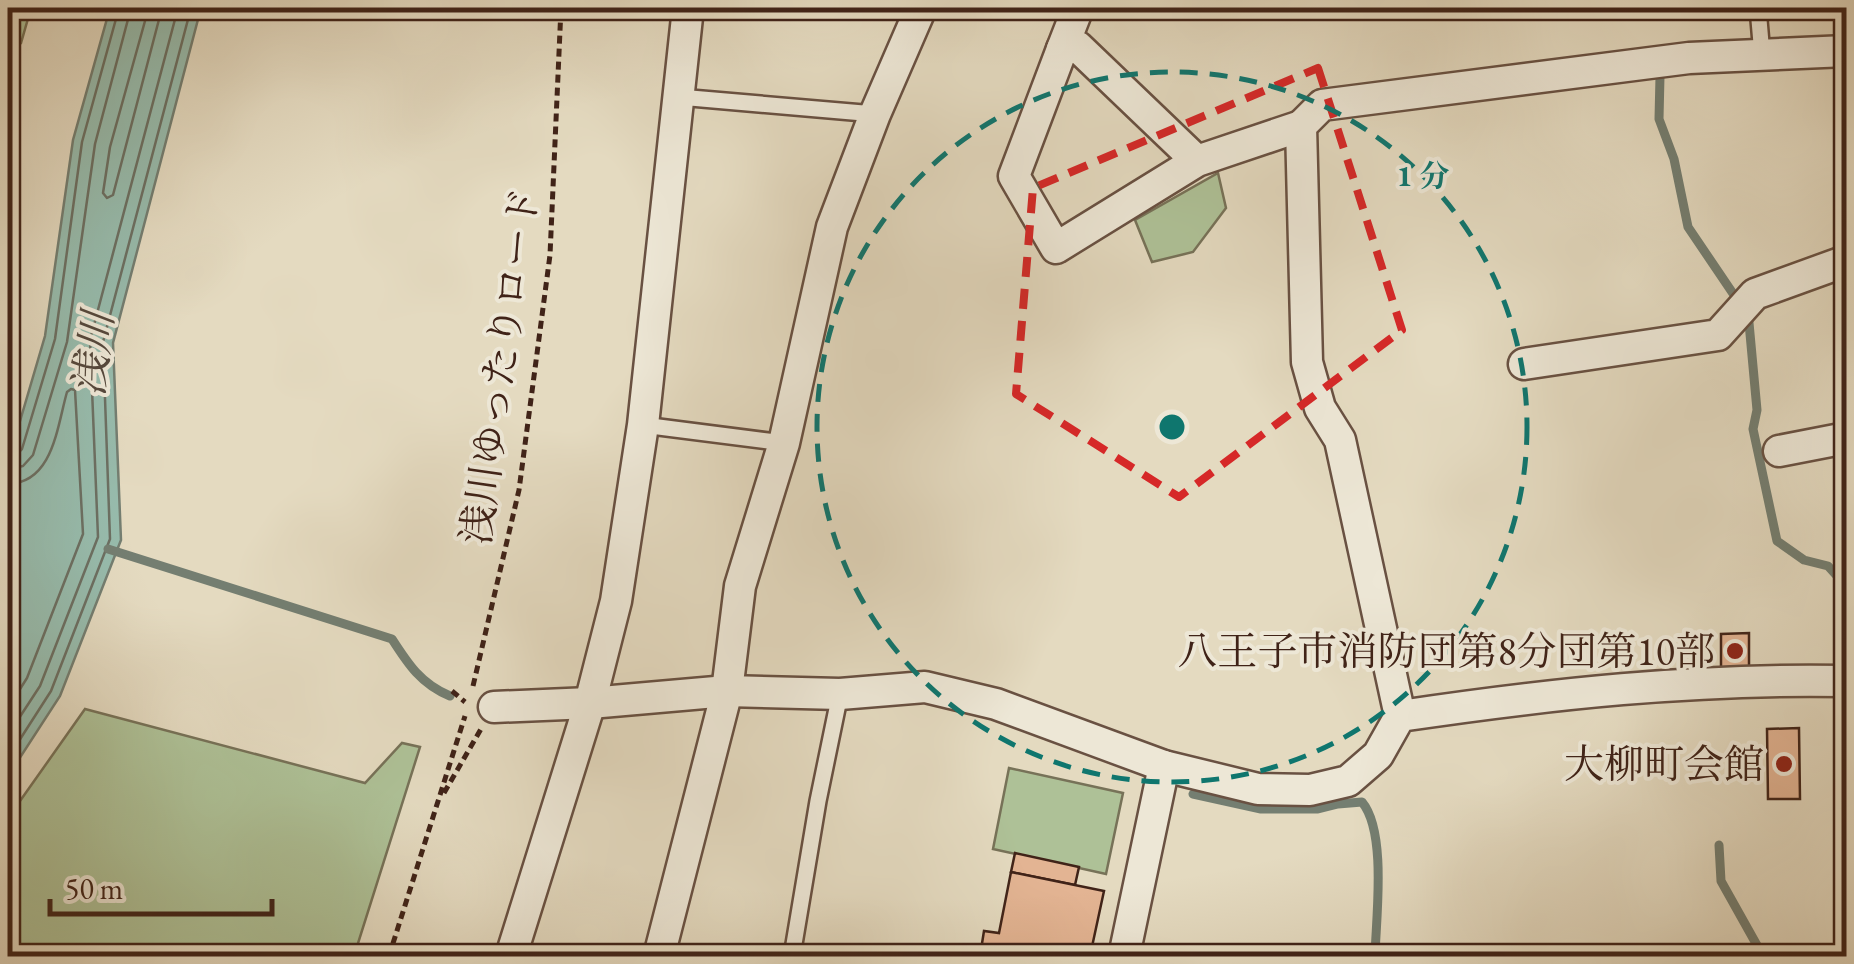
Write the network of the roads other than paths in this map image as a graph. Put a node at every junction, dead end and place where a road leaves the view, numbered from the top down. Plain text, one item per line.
1 (688, 8) edge
2 (922, 8) edge
3 (1078, 8) edge
4 (1758, 8) edge
5 (1062, 49) junction
6 (1846, 51) edge
7 (1762, 54) junction
8 (679, 97) junction
9 (875, 114) junction
10 (1301, 126) junction
11 (1197, 162) junction
12 (1846, 261) edge
13 (1524, 364) dead end
14 (643, 425) junction
15 (1846, 438) edge
16 (784, 443) junction
17 (1779, 451) dead end
18 (1846, 681) edge
19 (727, 691) junction
20 (840, 694) junction
21 (590, 703) junction
22 (494, 707) road end
23 (1400, 716) junction
24 (1164, 766) junction
25 (511, 956) edge
26 (658, 956) edge
27 (792, 956) edge
28 (1124, 956) edge

1 - 8 street
2 - 9 street
3 - 5 street
4 - 7 lane
5 - 11 street
5 - 11 street
6 - 7 street
7 - 10 street
8 - 9 lane
8 - 14 street
9 - 16 street
10 - 11 street
10 - 23 street
12 - 13 street
14 - 16 lane
14 - 21 street
15 - 17 street
16 - 19 street
18 - 23 street
19 - 20 street
19 - 21 street
19 - 26 street
20 - 24 street
20 - 27 lane
21 - 22 street
21 - 25 street
23 - 24 street
24 - 28 street

